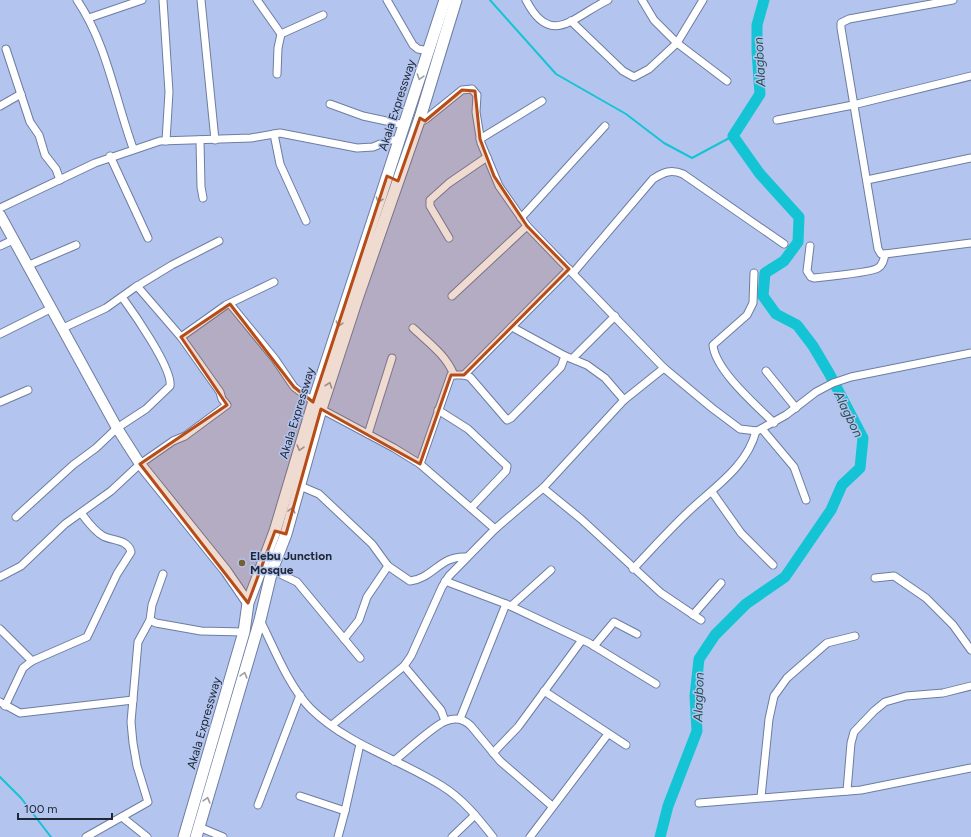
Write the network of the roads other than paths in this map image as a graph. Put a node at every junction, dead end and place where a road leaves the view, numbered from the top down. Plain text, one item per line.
1 (77, 0) edge
2 (142, 0) edge
3 (163, 0) edge
4 (201, 0) edge
5 (257, 0) edge
6 (387, 0) edge
7 (445, 0) edge
8 (456, 0) edge
9 (526, 0) edge
10 (608, 0) edge
11 (642, 0) edge
12 (703, 0) edge
13 (953, 0) edge
14 (323, 14) dead end
15 (89, 18) junction
16 (571, 21) junction
17 (281, 34) junction
18 (677, 43) junction
19 (6, 49) dead end
20 (429, 51) junction
21 (277, 74) dead end
22 (971, 76) edge
23 (727, 81) dead end
24 (21, 94) junction
25 (542, 101) dead end
26 (330, 104) dead end
27 (853, 105) junction
28 (0, 106) edge
29 (420, 118) junction
30 (777, 120) dead end
31 (405, 125) junction
32 (605, 126) dead end
33 (274, 134) junction
34 (480, 139) junction
35 (200, 140) junction
36 (214, 140) junction
37 (400, 140) junction
38 (166, 141) junction
39 (134, 148) junction
40 (110, 156) junction
41 (486, 157) junction
42 (971, 158) edge
43 (387, 176) junction
44 (60, 180) junction
45 (867, 180) junction
46 (398, 181) junction
47 (203, 198) dead end
48 (0, 208) edge
49 (0, 215) edge
50 (521, 218) junction
51 (306, 221) dead end
52 (527, 226) junction
53 (148, 238) dead end
54 (449, 238) dead end
55 (13, 240) junction
56 (219, 241) dead end
57 (971, 243) edge
58 (784, 244) dead end
59 (76, 245) dead end
60 (0, 246) edge
61 (810, 246) dead end
62 (886, 254) junction
63 (27, 266) junction
64 (571, 271) junction
65 (754, 273) dead end
66 (274, 282) dead end
67 (137, 286) junction
68 (452, 296) dead end
69 (122, 297) junction
70 (230, 304) junction
71 (50, 309) junction
72 (615, 316) junction
73 (512, 327) junction
74 (63, 328) junction
75 (413, 328) dead end
76 (0, 334) edge
77 (181, 337) junction
78 (971, 353) edge
79 (569, 357) junction
80 (392, 358) dead end
81 (664, 368) junction
82 (766, 371) dead end
83 (454, 375) junction
84 (464, 375) junction
85 (28, 390) dead end
86 (624, 400) junction
87 (0, 402) edge
88 (317, 406) junction
89 (796, 408) junction
90 (438, 410) junction
91 (774, 422) junction
92 (117, 428) junction
93 (759, 430) junction
94 (368, 434) junction
95 (140, 464) junction
96 (420, 464) junction
97 (300, 486) junction
98 (543, 488) junction
99 (712, 492) junction
100 (806, 500) dead end
101 (471, 508) junction
102 (81, 514) junction
103 (16, 517) dead end
104 (495, 529) junction
105 (280, 532) junction
106 (466, 557) junction
107 (773, 565) dead end
108 (388, 566) junction
109 (633, 569) junction
110 (272, 570) junction
111 (551, 570) dead end
112 (164, 574) dead end
113 (0, 577) edge
114 (875, 578) dead end
115 (446, 581) junction
116 (722, 584) dead end
117 (248, 603) junction
118 (508, 605) junction
119 (693, 615) junction
120 (150, 620) junction
121 (260, 620) junction
122 (701, 620) dead end
123 (0, 629) edge
124 (244, 632) junction
125 (638, 634) dead end
126 (855, 636) dead end
127 (344, 639) junction
128 (582, 640) junction
129 (594, 646) junction
130 (971, 650) edge
131 (360, 658) dead end
132 (32, 661) junction
133 (404, 666) junction
134 (656, 684) dead end
135 (971, 686) edge
136 (544, 691) junction
137 (300, 695) junction
138 (133, 700) junction
139 (3, 704) edge
140 (460, 719) junction
141 (445, 721) junction
142 (332, 725) junction
143 (608, 734) junction
144 (360, 744) junction
145 (626, 745) dead end
146 (493, 753) junction
147 (394, 761) junction
148 (971, 768) edge
149 (847, 791) junction
150 (300, 796) dead end
151 (761, 797) junction
152 (699, 803) dead end
153 (258, 805) dead end
154 (552, 806) junction
155 (345, 812) junction
156 (475, 815) junction
157 (122, 817) junction
158 (198, 832) edge
159 (86, 837) edge
160 (147, 837) edge
161 (184, 837) edge
162 (223, 837) edge
163 (338, 837) edge
164 (452, 837) edge
165 (493, 837) edge
166 (530, 837) edge

1 - 15 street
2 - 15 street
3 - 38 street
4 - 36 street
5 - 17 street
6 - 20 street
7 - 20 main road, Akala Expressway
8 - 29 main road, Akala Expressway
9 - 16 street
10 - 16 street
11 - 18 street
12 - 18 street
13 - 27 street
14 - 17 street
15 - 39 street
16 - 18 street
17 - 21 street
18 - 23 street
19 - 24 street
20 -> 31 main road, Akala Expressway
22 - 27 street
24 - 28 street
24 - 44 street
25 - 34 street
26 - 31 street
27 - 30 street
27 - 45 street
29 - 34 street
29 - 46 main road, Akala Expressway
31 - 37 main road, Akala Expressway
32 - 50 street
33 - 36 street
33 - 37 street
33 - 51 street
34 - 41 street
35 - 36 street
35 - 38 street
35 - 47 street
37 - 43 main road, Akala Expressway
38 - 39 street
39 - 40 street
40 - 44 street
40 - 53 street
41 - 50 street
41 - 54 street
42 - 45 street
43 - 46 main road
43 -> 88 main road, Akala Expressway
44 - 48 street
45 - 62 street
88 -> 46 main road, Akala Expressway
49 - 55 street
50 - 52 street
52 - 64 street
52 - 68 street
55 - 60 street
55 - 63 street
56 - 67 street
57 - 62 street
58 - 64 street
59 - 63 street
61 - 62 street
63 - 71 street
64 - 72 street
64 - 73 street
65 - 91 street
66 - 70 street
67 - 69 street
67 - 77 street
69 - 74 street
69 - 92 street
70 - 77 street
70 - 88 street
71 - 74 street
71 - 76 street
72 - 79 street
72 - 81 street
73 - 79 street
73 - 84 street
74 - 92 street
75 - 83 street
77 - 95 street
78 - 89 street
79 - 84 street
79 - 86 street
80 - 94 street
81 - 86 street
81 - 93 street
82 - 89 street
83 - 84 street
83 - 90 street
85 - 87 street
86 - 98 street
88 - 94 street
88 - 97 main road, Akala Expressway
88 -> 105 main road, Akala Expressway
89 - 91 street
90 - 96 street
90 - 101 street
91 - 93 street
92 - 95 street
92 - 103 street
93 - 99 street
93 - 100 street
94 - 96 street
95 - 102 street
95 - 117 street
96 - 101 street
105 -> 97 main road, Akala Expressway
97 - 108 street
98 - 104 street
98 - 109 street
99 - 107 street
99 - 109 street
101 - 104 street
102 - 113 street
102 - 132 street
104 - 106 street
105 - 110 main road, Akala Expressway
105 - 117 main road, Akala Expressway
106 - 108 street
106 - 115 street
108 - 127 street
109 - 119 street
110 - 121 main road, Akala Expressway
110 - 127 street
111 - 118 street
112 - 120 street
114 - 130 street
115 - 118 street
115 - 133 street
116 - 119 street
117 - 124 main road, Akala Expressway
118 - 128 street
118 - 140 street
119 - 122 street
120 - 124 street
120 - 138 street
121 - 137 street
158 -> 121 main road, Akala Expressway
123 - 132 street
124 - 161 main road, Akala Expressway
125 - 129 street
126 - 151 street
127 - 131 street
128 - 129 street
128 - 136 street
129 - 134 street
132 - 139 street
133 - 141 street
133 - 142 street
135 - 149 street
136 - 143 street
136 - 146 street
137 - 142 street
137 - 153 street
138 - 139 street
138 - 157 street
140 - 141 street
140 - 146 street
141 - 147 street
142 - 144 street
143 - 145 street
143 - 154 street
144 - 147 street
144 - 155 street
146 - 154 street
147 - 156 street
148 - 149 street
149 - 151 street
150 - 155 street
151 - 152 street
154 - 166 street
155 - 163 street
156 - 164 street
156 - 165 street
157 - 159 street
157 - 160 street
158 - 162 street

